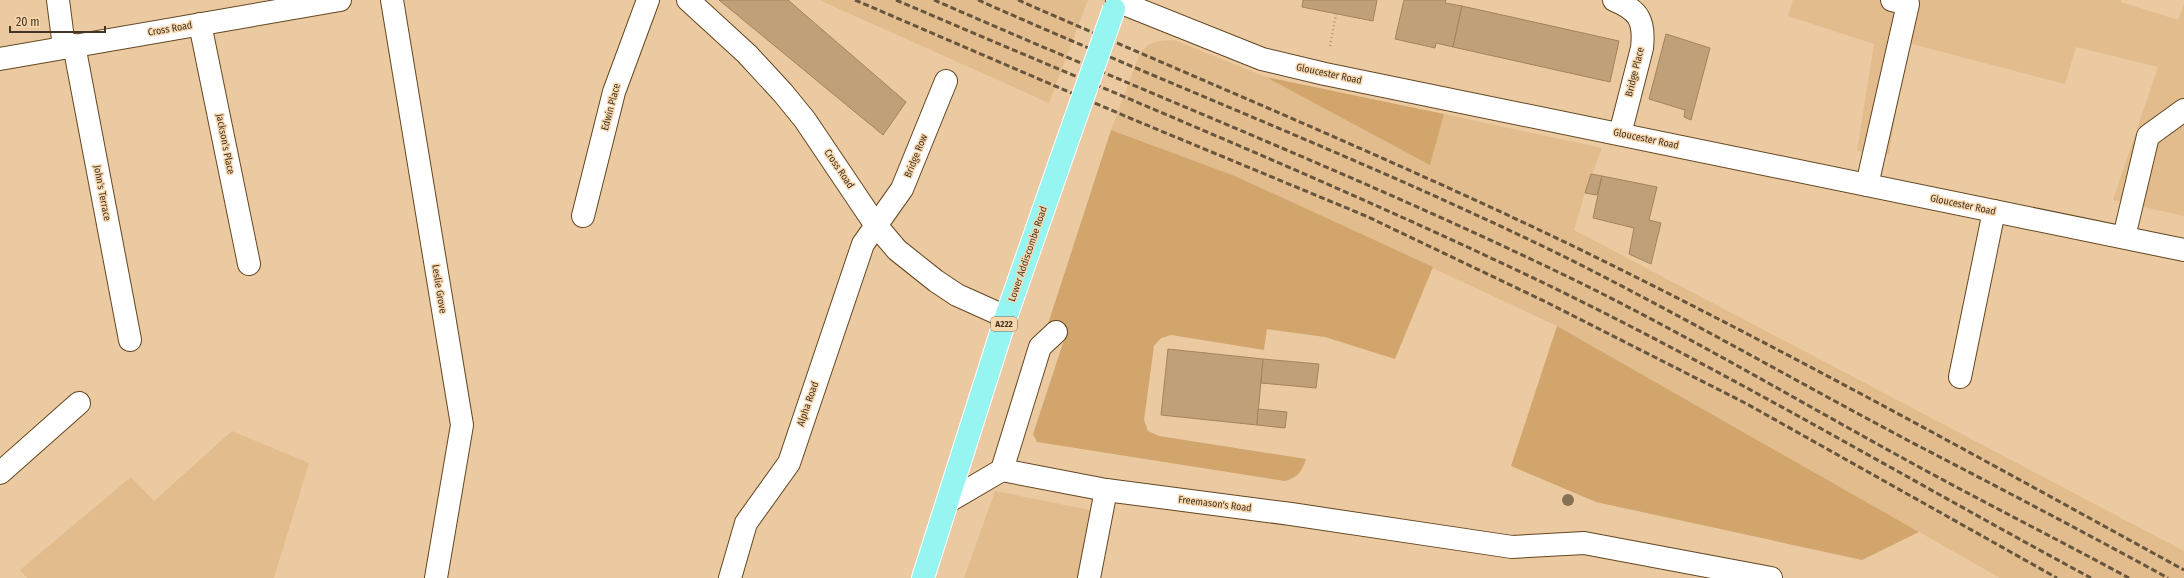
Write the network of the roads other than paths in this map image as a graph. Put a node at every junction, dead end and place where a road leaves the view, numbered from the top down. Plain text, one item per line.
1 (58, 0) edge
2 (340, 0) edge
3 (392, 0) edge
4 (648, 0) edge
5 (688, 0) edge
6 (1614, 0) edge
7 (1892, 0) edge
8 (1116, 3) edge
9 (200, 24) junction
10 (69, 46) junction
11 (0, 59) edge
12 (946, 80) dead end
13 (2184, 110) edge
14 (1620, 134) junction
15 (1868, 185) junction
16 (1994, 211) junction
17 (583, 216) dead end
18 (875, 224) junction
19 (2124, 238) junction
20 (2184, 250) edge
21 (249, 264) dead end
22 (1006, 316) junction
23 (1056, 332) dead end
24 (130, 340) dead end
25 (1960, 377) dead end
26 (79, 403) dead end
27 (1002, 470) junction
28 (0, 474) edge
29 (1106, 490) junction
30 (949, 501) junction
31 (436, 578) edge
32 (730, 578) edge
33 (923, 578) edge
34 (1089, 578) edge
35 (1770, 578) edge

1 - 10 street, John's Terrace
2 - 9 street, Cross Road
3 - 31 street, Leslie Grove
4 - 17 street, Edwin Place
5 - 18 street, Cross Road
6 - 14 street, Bridge Place
7 - 15 street
8 - 14 street, Gloucester Road
8 - 22 main road, Lower Addiscombe Road / A222, bridge
9 - 10 street, Cross Road
9 - 21 street, Jackson's Place
10 - 11 street, Cross Road
10 - 24 street, John's Terrace
12 - 18 street, Bridge Row
13 - 19 street
14 - 15 street, Gloucester Road
15 - 16 street, Gloucester Road
16 - 19 street, Gloucester Road
16 - 25 street
18 - 22 street, Cross Road
18 - 32 street, Alpha Road
19 - 20 street, Gloucester Road
22 - 30 main road, Lower Addiscombe Road / A222
23 - 27 street
26 - 28 street
27 - 29 street, Freemason's Road
27 - 30 street
29 - 34 street
29 - 35 street, Freemason's Road
30 - 33 main road, Lower Addiscombe Road / A222

